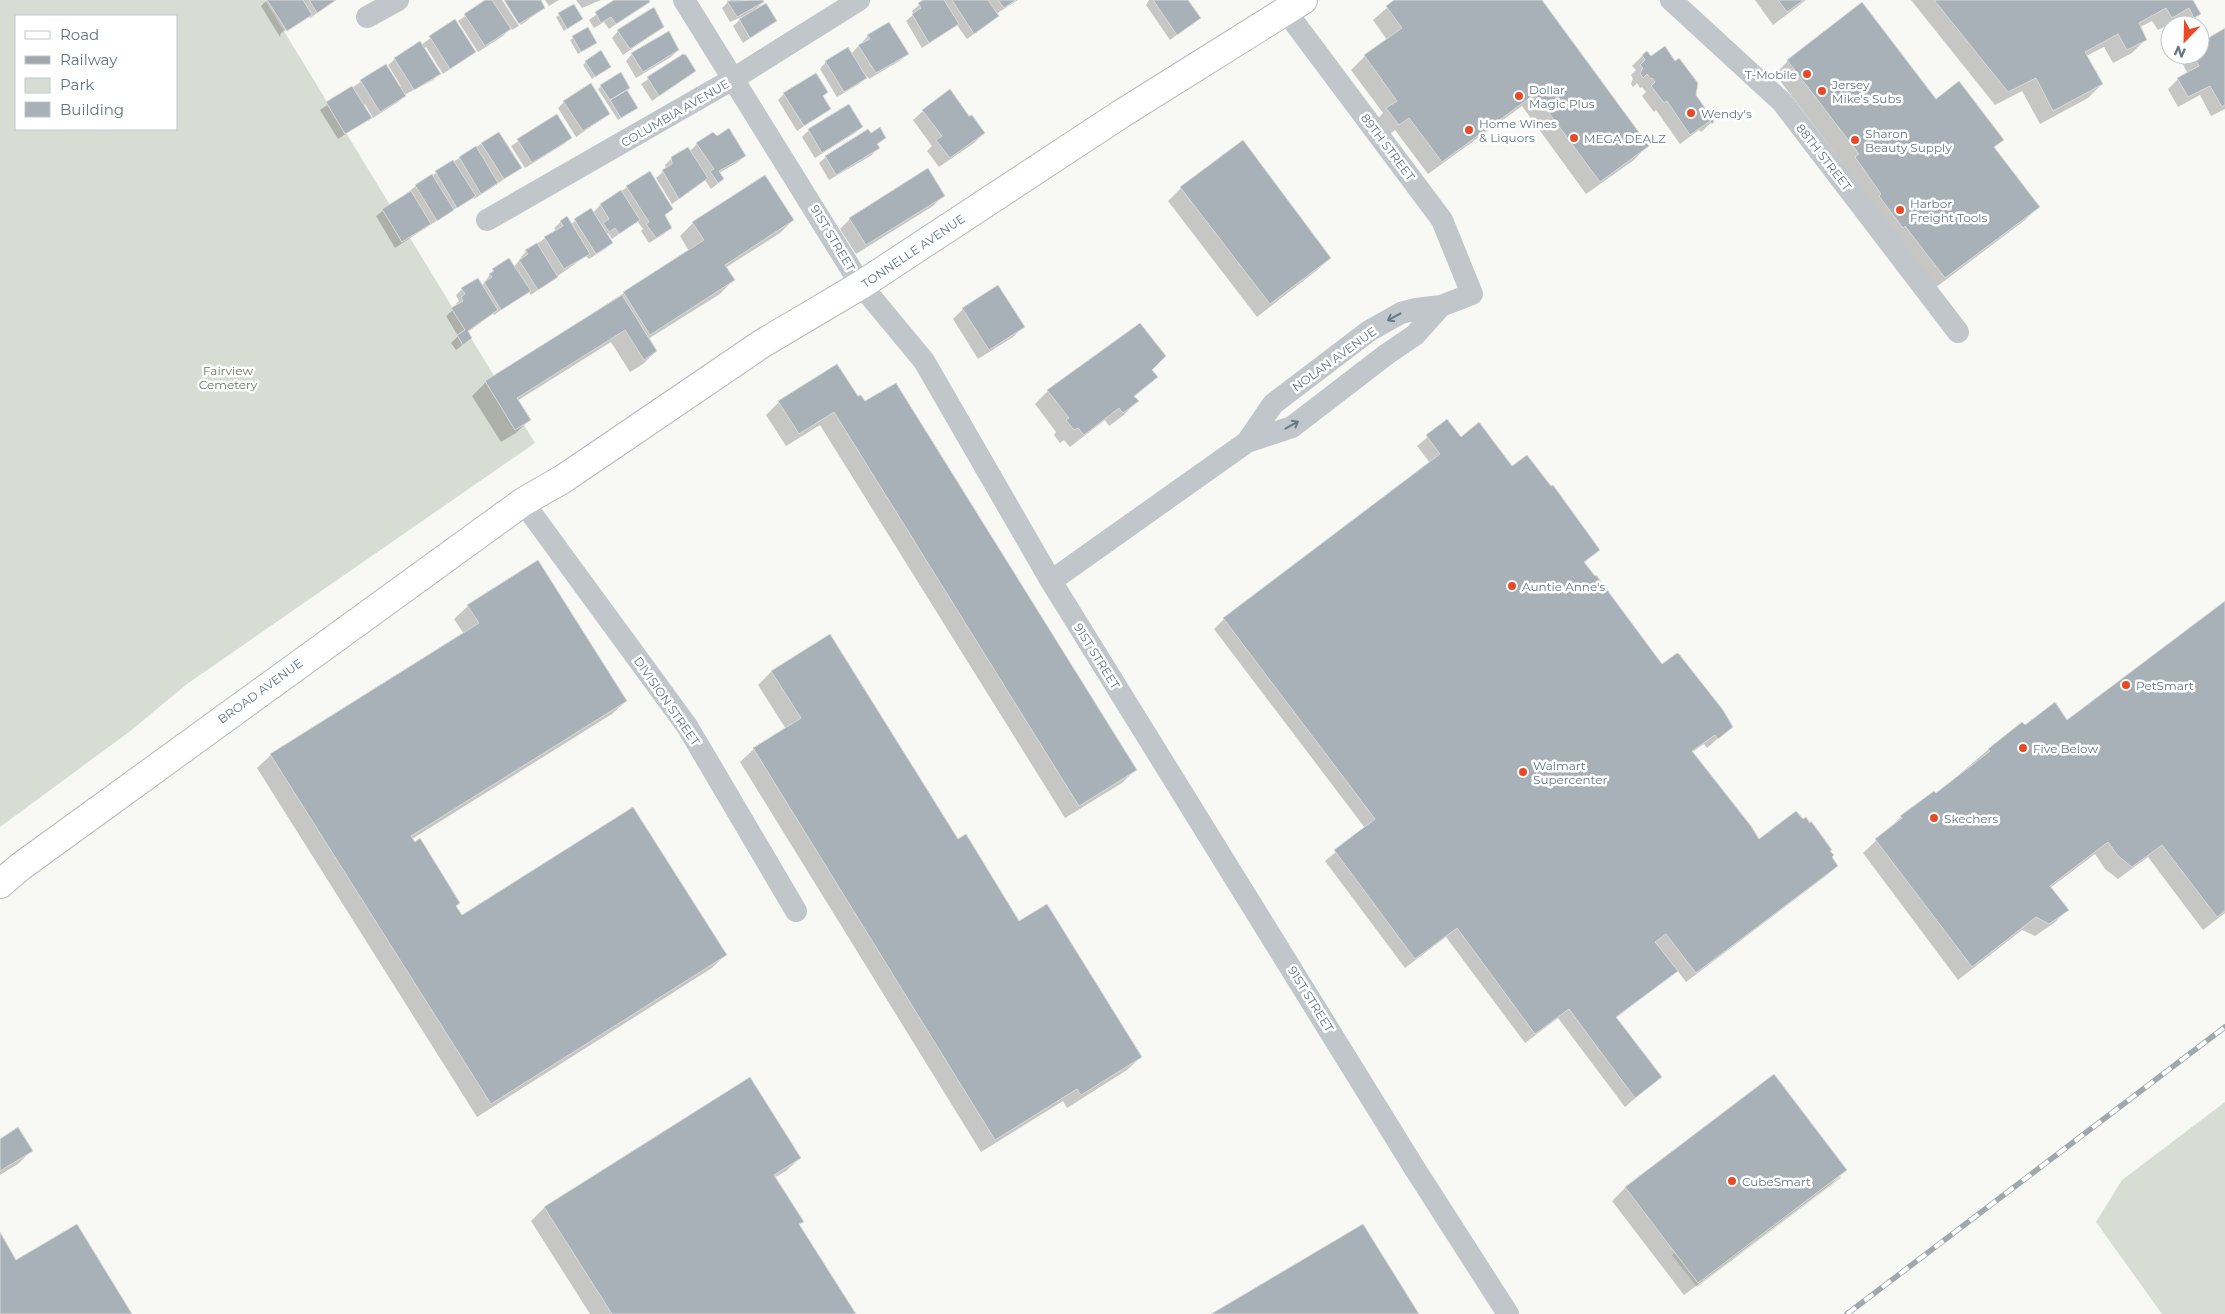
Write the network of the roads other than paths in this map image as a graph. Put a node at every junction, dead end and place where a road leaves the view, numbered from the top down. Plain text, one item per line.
1 (398, 0) edge
2 (684, 0) edge
3 (859, 0) edge
4 (1670, 0) edge
5 (1294, 5) edge
6 (367, 17) dead end
7 (733, 79) junction
8 (487, 220) dead end
9 (861, 285) junction
10 (1472, 294) joint
11 (1441, 306) junction
12 (1958, 332) dead end
13 (1246, 442) junction
14 (523, 502) junction
15 (1051, 581) junction
16 (0, 884) edge
17 (796, 911) dead end
18 (1508, 1314) edge

1 - 6 street
2 - 7 street, 91ST STREET
3 - 7 street, COLUMBIA AVENUE
4 - 12 street, 88TH STREET
5 - 9 main road, TONNELLE AVENUE
5 - 10 street, 89TH STREET
7 - 8 street, COLUMBIA AVENUE
7 - 9 street, 91ST STREET
9 - 14 main road, TONNELLE AVENUE
9 - 15 street, 91ST STREET
10 - 11 street, NOLAN AVENUE
13 -> 11 street, NOLAN AVENUE
11 -> 13 street, NOLAN AVENUE
13 - 15 street, NOLAN AVENUE
14 - 16 main road, BROAD AVENUE
14 - 17 street, DIVISION STREET
15 - 18 street, 91ST STREET

